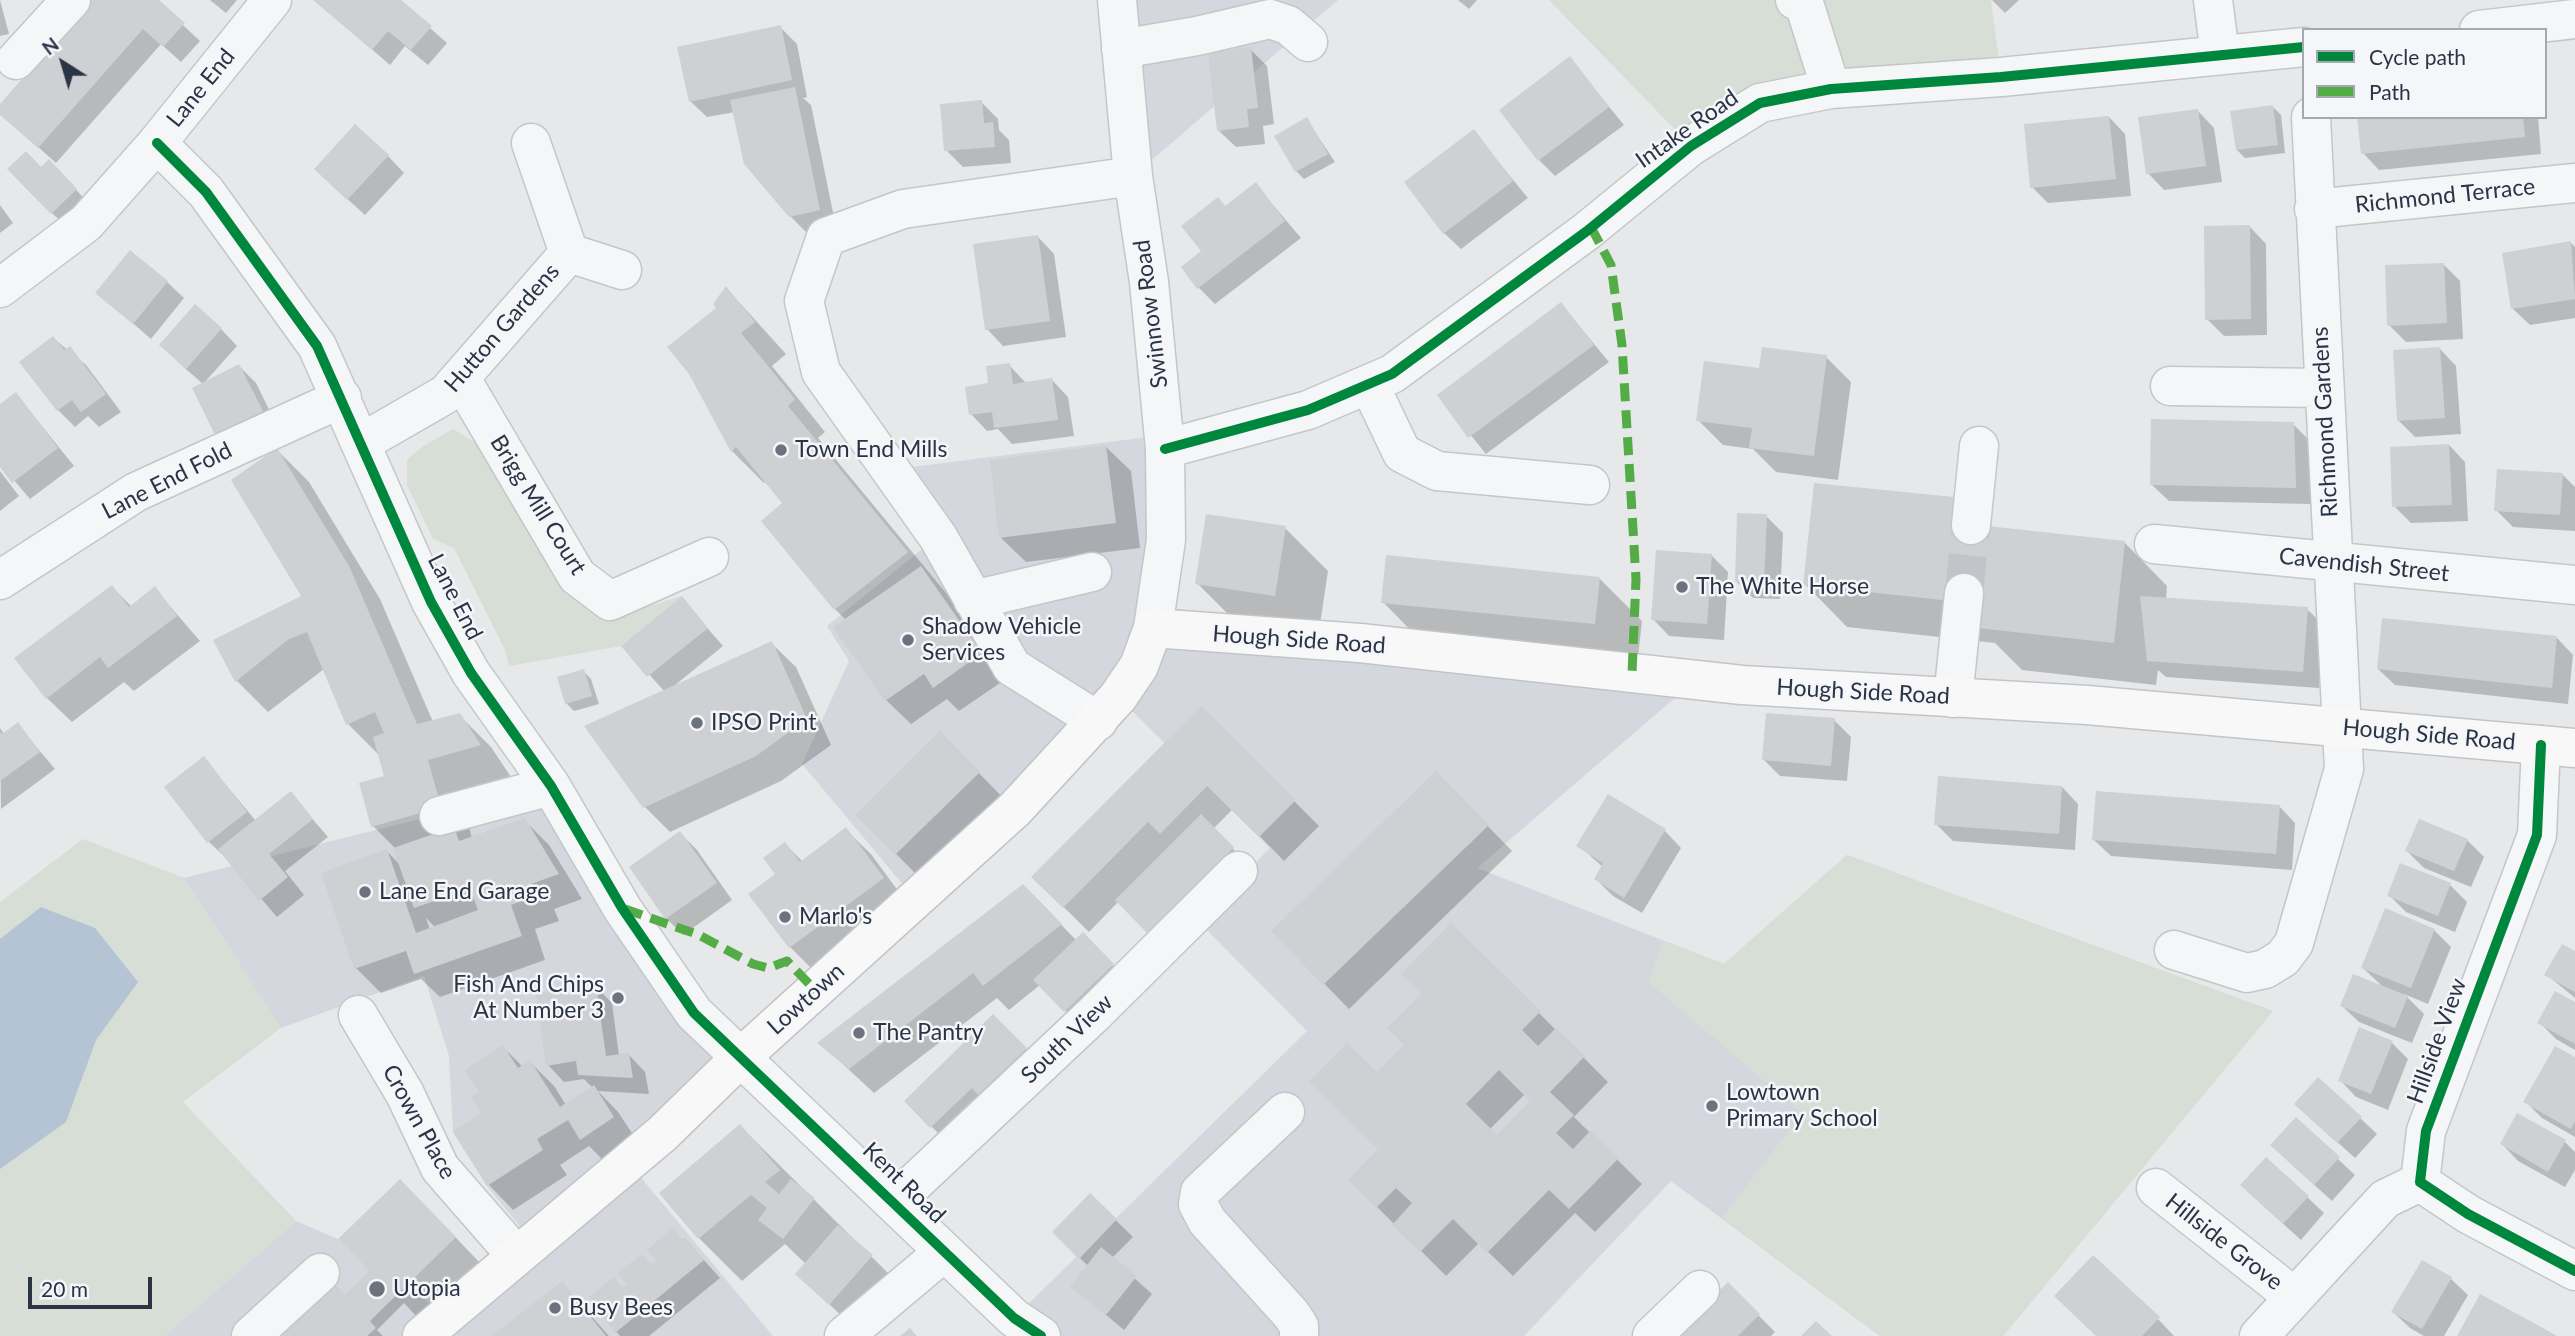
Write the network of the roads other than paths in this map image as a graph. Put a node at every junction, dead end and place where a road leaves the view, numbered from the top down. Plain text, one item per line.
1 (71, 0) edge
2 (272, 0) edge
3 (1117, 0) edge
4 (1795, 0) edge
5 (2214, 0) edge
6 (2575, 19) edge
7 (2496, 28) edge
8 (1308, 42) dead end
9 (2302, 47) edge
10 (1121, 49) junction
11 (2220, 55) junction
12 (16, 60) dead end
13 (1831, 89) junction
14 (2311, 119) edge
15 (531, 143) dead end
16 (157, 144) junction
17 (1133, 176) junction
18 (2575, 183) edge
19 (2314, 209) junction
20 (569, 253) junction
21 (622, 270) dead end
22 (0, 288) edge
23 (461, 379) junction
24 (1369, 384) junction
25 (2170, 386) dead end
26 (2323, 388) junction
27 (342, 398) junction
28 (361, 443) junction
29 (1979, 446) dead end
30 (1166, 449) junction
31 (1590, 485) dead end
32 (1971, 525) tunnel mouth
33 (2154, 544) dead end
34 (709, 558) dead end
35 (2331, 561) junction
36 (1092, 572) dead end
37 (0, 580) edge
38 (2575, 585) edge
39 (1965, 593) tunnel mouth
40 (973, 600) junction
41 (1153, 628) junction
42 (1954, 698) junction
43 (1098, 721) junction
44 (2340, 727) junction
45 (2558, 747) edge
46 (551, 786) junction
47 (439, 816) dead end
48 (1237, 871) dead end
49 (2174, 950) dead end
50 (358, 1015) dead end
51 (740, 1058) junction
52 (1284, 1112) dead end
53 (2420, 1182) junction
54 (2156, 1188) dead end
55 (894, 1202) junction
56 (944, 1251) junction
57 (516, 1254) junction
58 (2575, 1271) edge
59 (320, 1273) dead end
60 (1700, 1290) dead end
61 (2293, 1296) junction
62 (251, 1336) edge
63 (422, 1336) edge
64 (844, 1336) edge
65 (1041, 1336) edge
66 (1299, 1336) edge
67 (1652, 1336) edge
68 (2259, 1336) edge

1 - 12 street
2 - 16 street, Lane End
3 - 10 street, Swinnow Road
4 - 13 street
5 - 11 street
6 - 7 street
8 - 10 street
9 - 11 street, Intake Road
10 - 17 street, Swinnow Road
11 - 13 street, Intake Road
13 - 24 street, Intake Road
14 - 19 street, Richmond Gardens
15 - 20 street, Hutton Gardens
16 - 22 street
16 - 27 street, Lane End
17 - 30 street, Swinnow Road
17 - 40 street
18 - 19 street, Richmond Terrace
19 - 26 street, Richmond Gardens
20 - 21 street, Hutton Gardens
20 - 23 street, Hutton Gardens
23 - 28 street, Hutton Gardens
23 - 34 street, Brigg Mill Court
24 - 30 street, Intake Road
24 - 31 street
25 - 26 street
26 - 35 street, Richmond Gardens
27 - 28 street, Lane End
27 - 37 street, Lane End Fold
28 - 46 street, Lane End
29 - 32 street
30 - 41 street, Swinnow Road
33 - 35 street, Cavendish Street
35 - 38 street, Cavendish Street
35 - 44 street, Richmond Gardens
36 - 40 street
39 - 42 street
40 - 43 street
41 - 42 main road, Hough Side Road
41 - 43 main road, Lowtown
42 - 44 main road, Hough Side Road
43 - 51 main road, Lowtown
44 - 45 main road, Hough Side Road
44 - 49 street, Richmond Gardens
45 - 53 street, Hillside View
46 - 47 street
46 - 51 street, Lane End
48 - 55 street, South View
50 - 57 street, Crown Place
51 - 55 street, Kent Road
51 - 57 main road, Lowtown
52 - 66 street
53 - 58 street
53 - 61 street, Hillside Grove
54 - 61 street, Hillside Grove
55 - 56 street, Kent Road
56 - 64 street
56 - 65 street, Kent Road
57 - 63 main road, Lowtown
59 - 62 street
60 - 67 street
61 - 68 street, Hillside Grove

